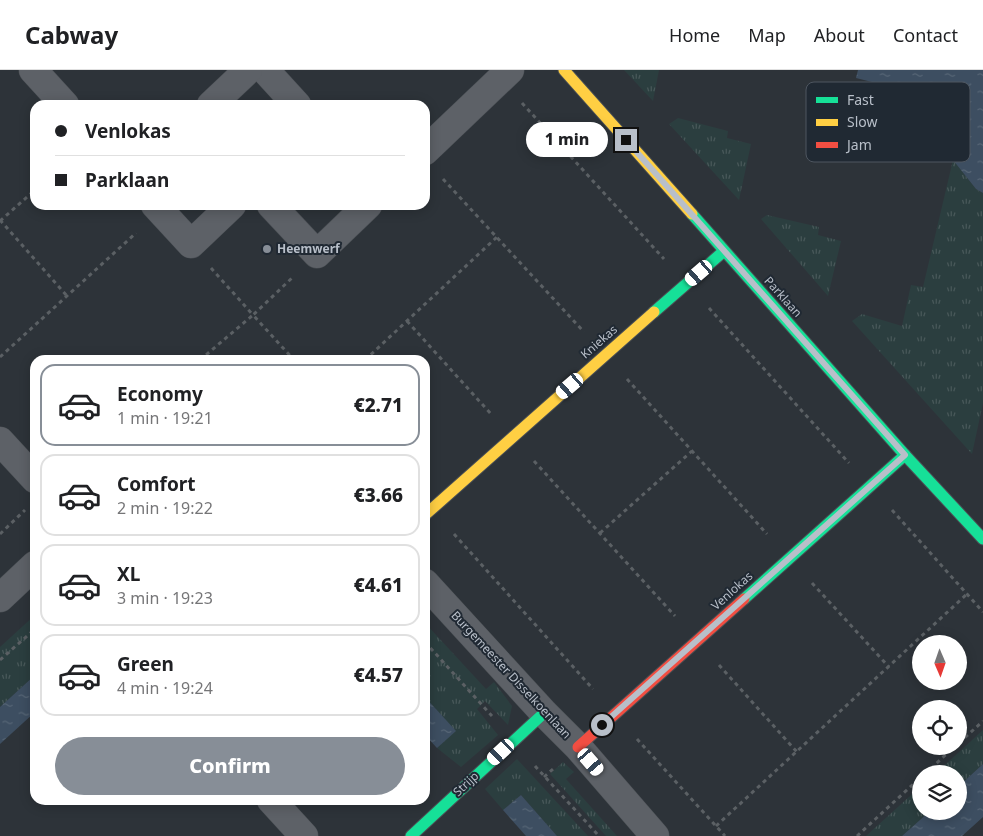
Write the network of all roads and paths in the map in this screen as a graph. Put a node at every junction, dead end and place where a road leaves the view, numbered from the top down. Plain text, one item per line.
1 (33, 70) edge
2 (248, 70) edge
3 (264, 70) edge
4 (564, 70) edge
5 (505, 75) edge
6 (60, 100) edge
7 (216, 100) edge
8 (292, 100) edge
9 (430, 145) edge
10 (438, 174) dead end
11 (30, 194) edge
12 (156, 210) edge
13 (160, 210) edge
14 (227, 210) edge
15 (276, 210) edge
16 (363, 210) edge
17 (0, 221) edge
18 (497, 237) junction
19 (191, 244) junction
20 (724, 251) junction
21 (317, 254) junction
22 (687, 284) junction
23 (67, 296) junction
24 (253, 315) junction
25 (407, 321) junction
26 (206, 355) edge
27 (289, 355) edge
28 (370, 355) edge
29 (606, 355) junction
30 (0, 357) edge
31 (512, 437) junction
32 (0, 441) edge
33 (692, 451) junction
34 (905, 455) junction
35 (30, 473) edge
36 (870, 486) junction
37 (28, 508) dead end
38 (430, 510) edge
39 (430, 514) edge
40 (0, 534) edge
41 (600, 534) junction
42 (983, 539) edge
43 (789, 558) junction
44 (30, 569) edge
45 (430, 588) edge
46 (967, 594) junction
47 (0, 598) edge
48 (983, 612) edge
49 (30, 634) edge
50 (697, 640) junction
51 (0, 660) edge
52 (889, 667) junction
53 (544, 712) junction
54 (615, 714) junction
55 (983, 721) edge
56 (967, 736) edge
57 (578, 747) junction
58 (797, 752) junction
59 (946, 755) edge
60 (935, 765) edge
61 (912, 786) edge
62 (276, 805) edge
63 (716, 826) junction
64 (304, 836) edge
65 (411, 836) edge
66 (656, 836) edge
67 (725, 836) edge
68 (857, 836) edge

1 - 6 street
2 - 7 street
3 - 8 street
4 - 20 street, Parklaan
5 - 9 street
5 - 22 path
10 - 18 path
11 - 17 path
12 - 23 path
13 - 19 street
14 - 19 street
15 - 21 street
16 - 21 street
17 - 23 path
18 - 25 path
18 - 29 path
19 - 24 path
20 - 22 street, Kniekas
20 - 34 street, Parklaan
21 - 24 path
22 - 29 street, Kniekas
22 - 36 path
23 - 30 path
24 - 26 path
24 - 27 path
25 - 28 path
25 - 31 path
29 - 31 street, Kniekas
29 - 33 path
31 - 38 street, Kniekas
31 - 41 path
32 - 35 street
33 - 41 path
33 - 43 path
34 - 36 street, Venlokas
34 - 42 street, Parklaan
36 - 43 street, Venlokas
36 - 46 path
37 - 40 path
39 - 54 path
41 - 50 path
43 - 50 street, Venlokas
43 - 52 path
44 - 47 street
45 - 53 street, Burgemeester Disselkoenlaan
46 - 48 path
46 - 52 path
49 - 51 path
50 - 54 street, Venlokas
50 - 58 path
52 - 58 path
53 - 57 street, Burgemeester Disselkoenlaan
53 - 65 street, Strijp
54 - 57 street, Venlokas
54 - 63 path
55 - 56 path
57 - 66 street, Burgemeester Disselkoenlaan
58 - 63 path
59 - 60 path
61 - 68 path
62 - 64 street
63 - 67 path

